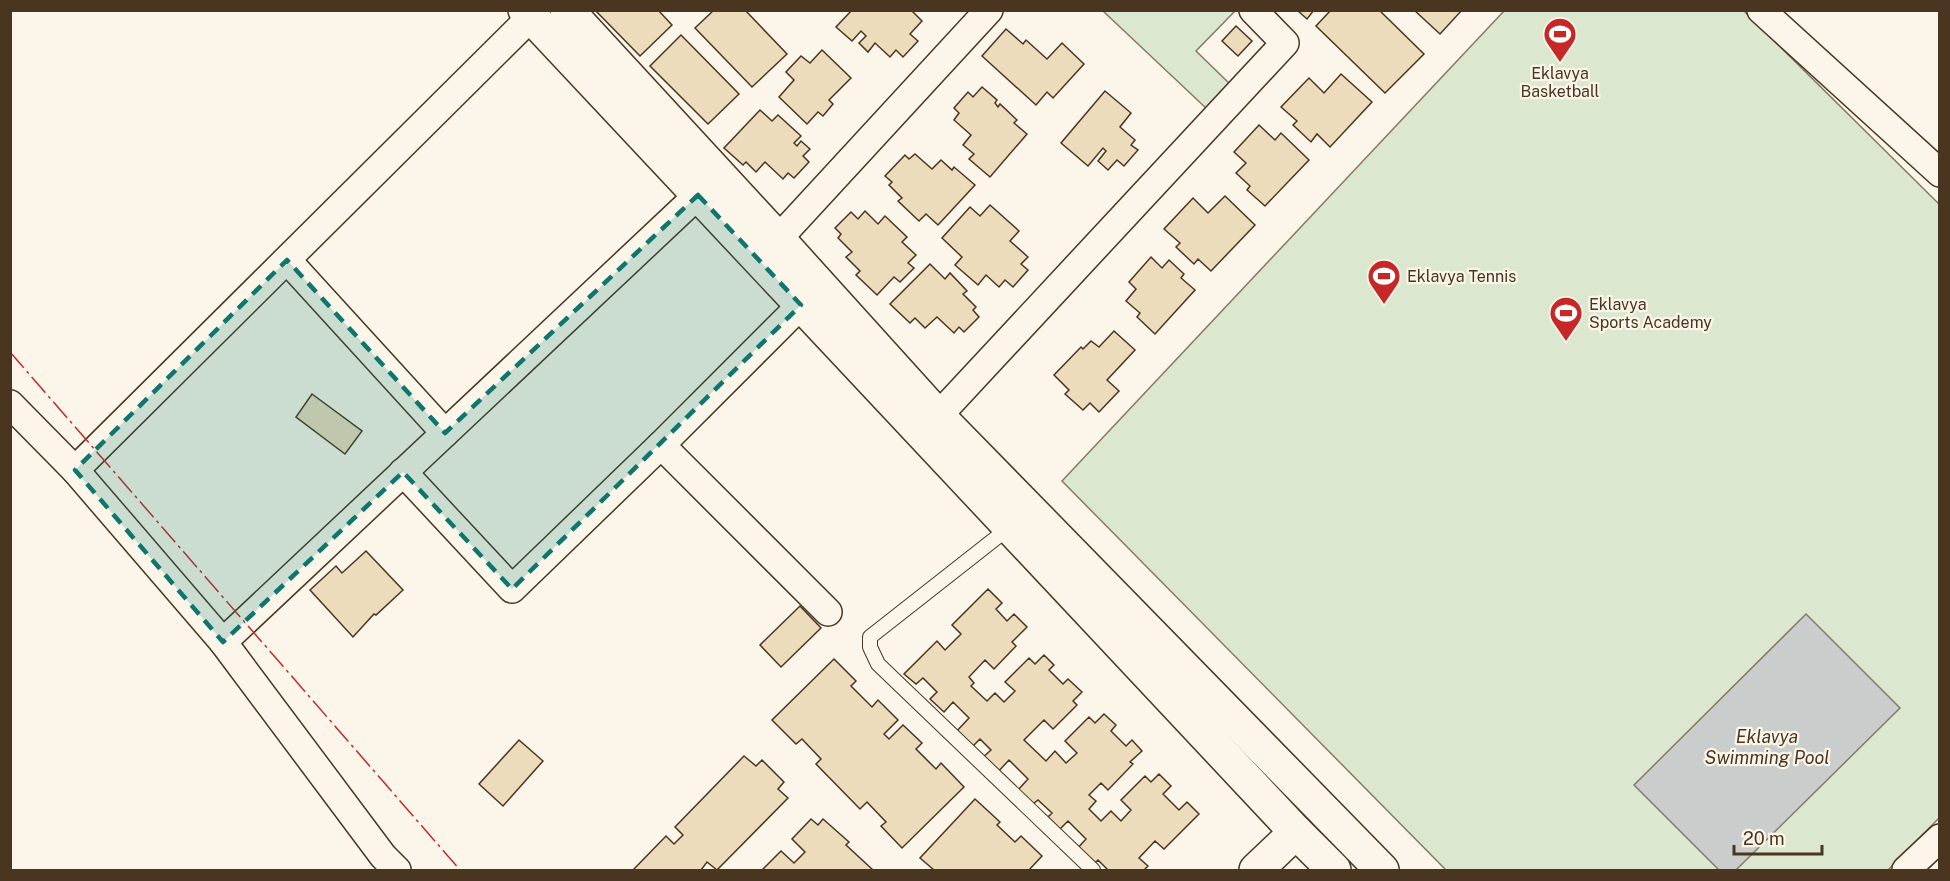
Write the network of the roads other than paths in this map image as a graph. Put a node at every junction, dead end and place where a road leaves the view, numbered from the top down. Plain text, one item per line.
1 (567, 10) edge
2 (988, 10) edge
3 (1253, 10) edge
4 (1761, 10) edge
5 (528, 14) edge
6 (1940, 173) edge
7 (698, 195) junction
8 (778, 239) junction
9 (287, 260) junction
10 (801, 305) junction
11 (10, 404) edge
12 (938, 416) junction
13 (445, 433) junction
14 (661, 445) junction
15 (75, 470) junction
16 (403, 472) junction
17 (1010, 526) junction
18 (828, 612) dead end
19 (223, 642) junction
20 (1296, 832) junction
21 (1940, 838) edge
22 (397, 870) edge
23 (1093, 870) edge
24 (1256, 870) edge
25 (1334, 870) edge
26 (1382, 870) edge
27 (1906, 870) edge

1 - 8 street
2 - 8 street
3 - 12 street
4 - 6 street
5 - 7 street
5 - 9 street
7 - 10 street
7 - 13 street
8 - 12 street
9 - 13 street
9 - 15 street
10 - 14 street
10 - 17 street
11 - 15 street
12 - 26 street
13 - 16 street
14 - 16 street
14 - 18 street
15 - 19 street
16 - 19 street
17 - 20 street
17 - 23 lane
19 - 22 street
20 - 24 street
20 - 25 street
21 - 27 street

